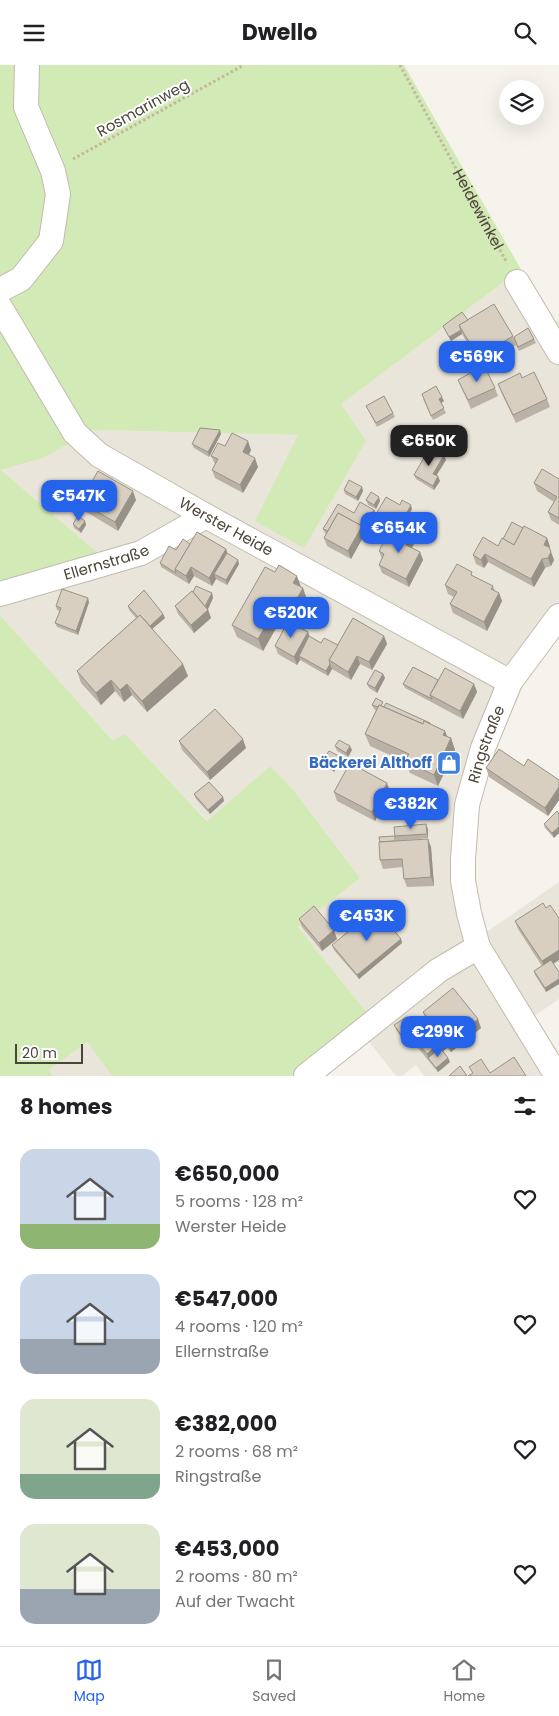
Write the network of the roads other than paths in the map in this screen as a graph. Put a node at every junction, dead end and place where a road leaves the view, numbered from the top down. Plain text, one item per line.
1 (27, 65) edge
2 (517, 282) road end
3 (0, 290) edge
4 (0, 307) edge
5 (559, 352) edge
6 (206, 516) junction
7 (0, 594) edge
8 (559, 615) edge
9 (510, 682) junction
10 (478, 947) junction
11 (306, 1076) edge
12 (557, 1076) edge

1 - 3 street
2 - 5 street
4 - 6 street, Werster Heide
6 - 7 street, Ellernstraße
6 - 9 street, Werster Heide
8 - 9 street, Ringstraße
9 - 10 street, Ringstraße
10 - 11 street
10 - 12 street, Ringstraße

